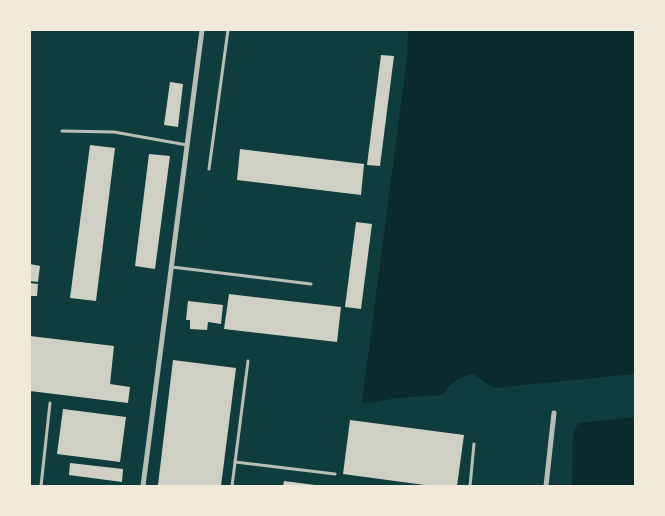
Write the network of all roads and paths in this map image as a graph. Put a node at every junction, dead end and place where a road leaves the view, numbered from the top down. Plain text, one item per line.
1 (202, 30) edge
2 (228, 30) edge
3 (62, 131) dead end
4 (187, 145) junction
5 (209, 169) dead end
6 (172, 267) junction
7 (311, 284) dead end
8 (248, 361) dead end
9 (50, 403) dead end
10 (554, 414) dead end
11 (474, 444) dead end
12 (235, 462) junction
13 (334, 474) dead end
14 (41, 486) edge
15 (143, 486) edge
16 (232, 486) edge
17 (470, 486) edge
18 (546, 486) edge

1 - 4 street
2 - 5 lane
3 - 4 lane
4 - 6 street
6 - 7 lane
6 - 15 street
8 - 12 lane
9 - 14 lane
10 - 18 street
11 - 17 lane
12 - 13 lane
12 - 16 lane

